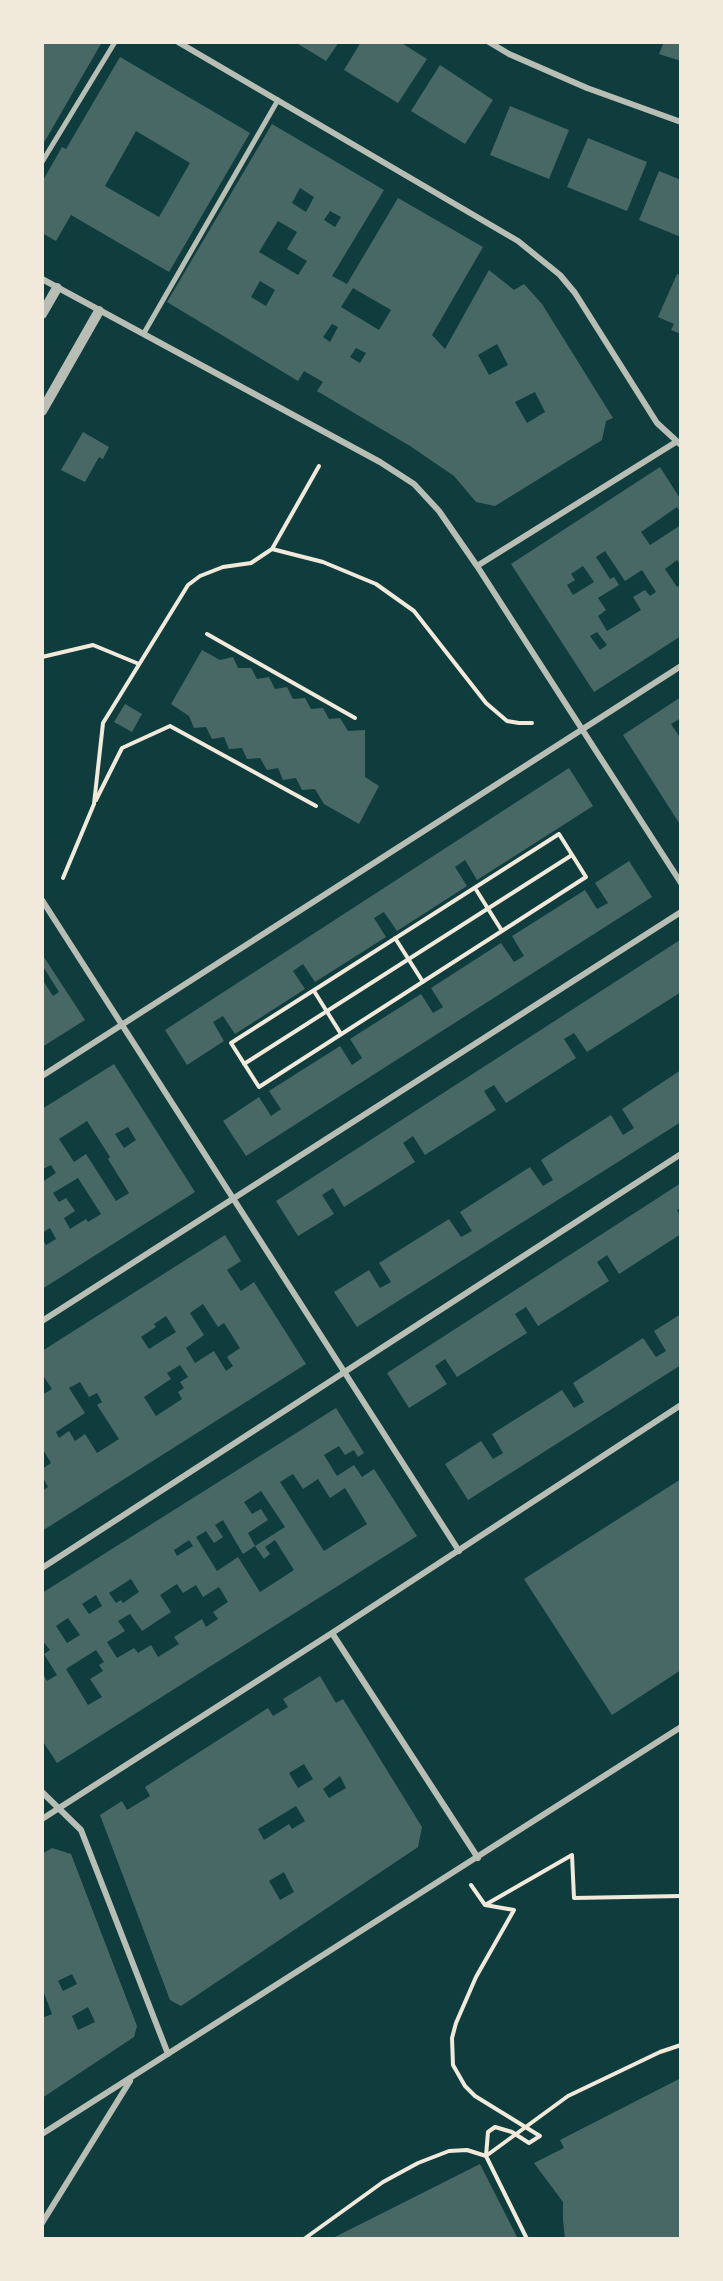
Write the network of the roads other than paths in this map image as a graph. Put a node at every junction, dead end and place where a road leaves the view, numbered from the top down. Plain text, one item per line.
1 (115, 42) edge
2 (178, 42) edge
3 (489, 42) edge
4 (279, 100) junction
5 (681, 122) edge
6 (42, 162) edge
7 (42, 279) edge
8 (57, 288) junction
9 (99, 311) junction
10 (42, 314) edge
11 (144, 333) junction
12 (42, 411) edge
13 (679, 444) edge
14 (477, 566) junction
15 (681, 666) edge
16 (582, 729) junction
17 (681, 883) edge
18 (42, 900) edge
19 (681, 912) edge
20 (122, 1025) junction
21 (42, 1076) edge
22 (681, 1154) edge
23 (232, 1199) junction
24 (42, 1321) edge
25 (345, 1373) junction
26 (681, 1405) edge
27 (459, 1551) junction
28 (42, 1568) edge
29 (332, 1633) junction
30 (681, 1727) edge
31 (42, 1792) edge
32 (58, 1809) junction
33 (42, 1819) edge
34 (478, 1858) junction
35 (168, 2054) junction
36 (131, 2078) junction
37 (42, 2134) edge
38 (42, 2223) edge

1 - 6 street
2 - 4 street
3 - 5 street
4 - 11 street
4 - 13 street
7 - 8 street
8 - 9 street
8 - 10 street
9 - 11 street
9 - 12 street
11 - 14 street
13 - 14 street
14 - 16 street
15 - 16 street
16 - 17 street
16 - 20 street
18 - 20 street
19 - 23 street
20 - 21 street
20 - 23 street
22 - 25 street
23 - 24 street
23 - 25 street
25 - 27 street
25 - 28 street
26 - 27 street
27 - 29 street
29 - 32 street
29 - 34 street
30 - 34 street
31 - 32 street
32 - 33 street
32 - 35 street
34 - 35 street
35 - 36 street
36 - 37 street
36 - 38 street

